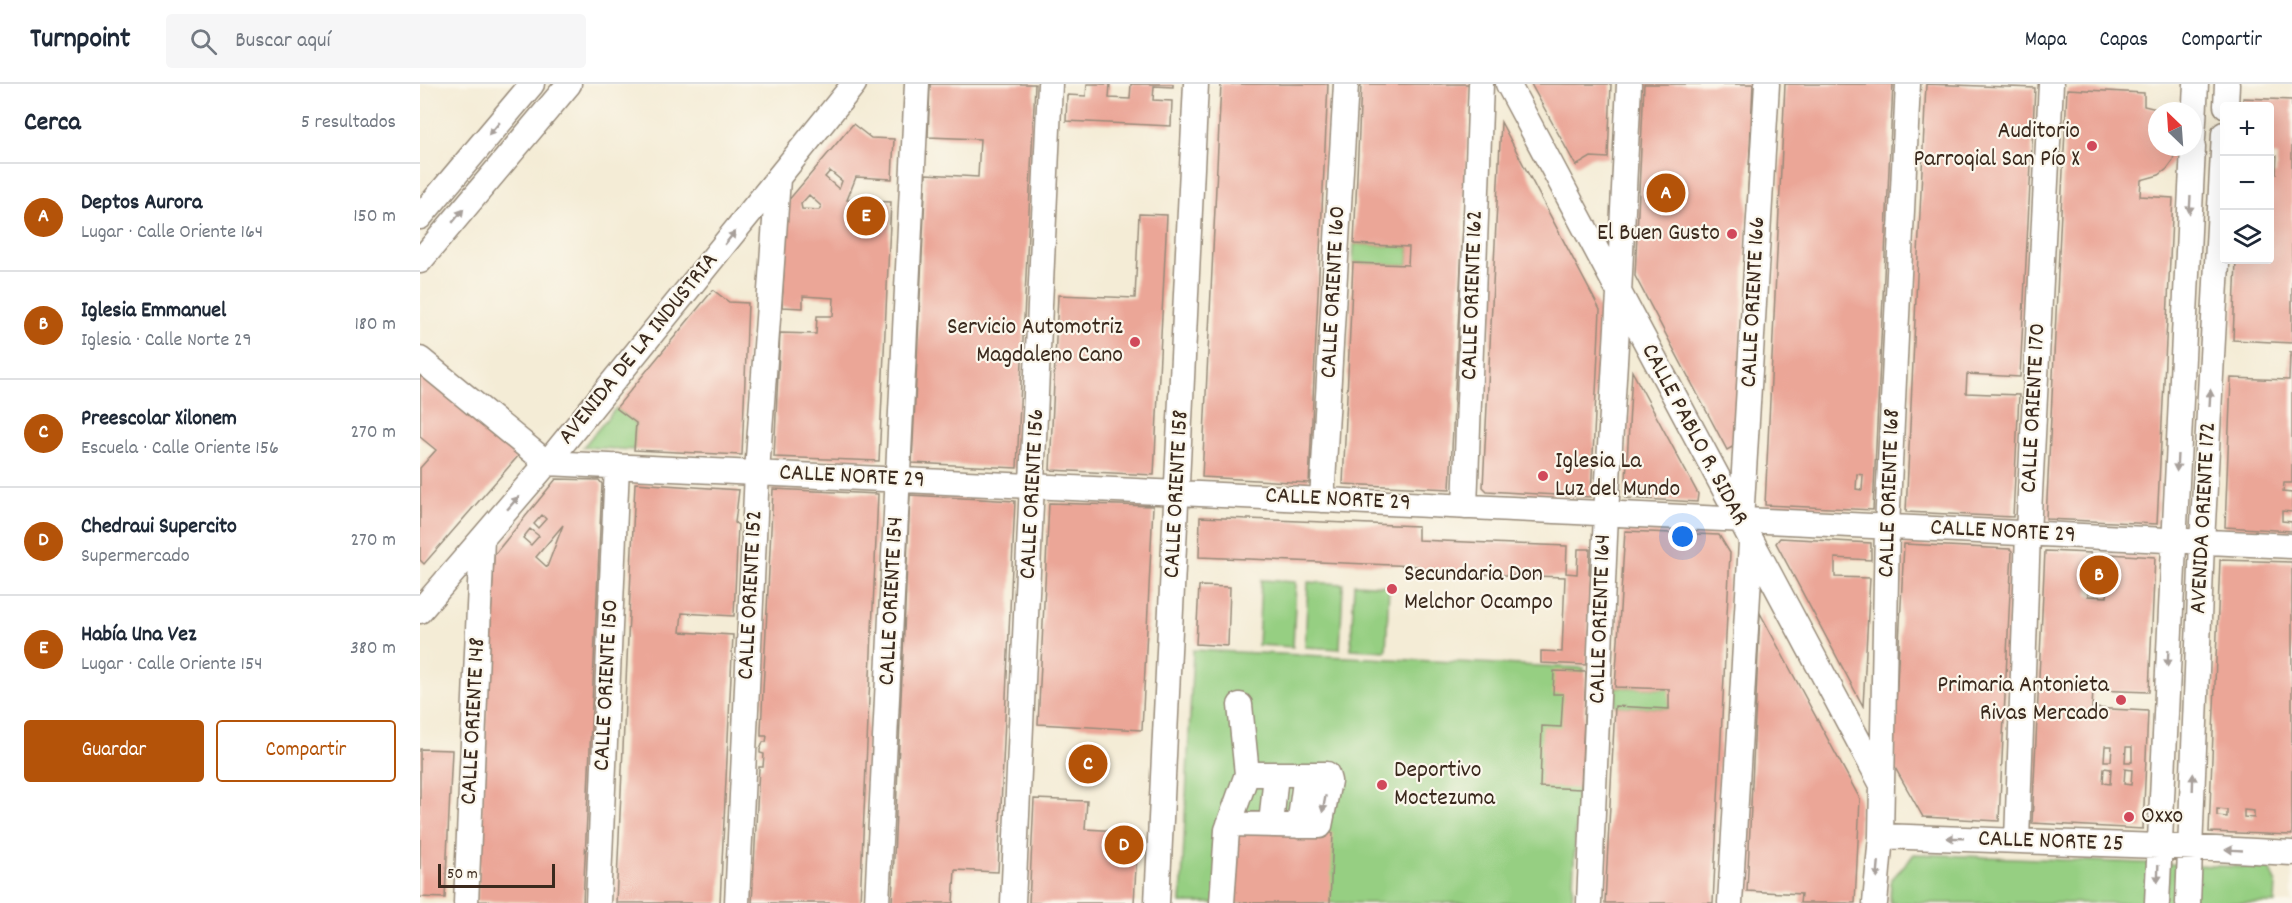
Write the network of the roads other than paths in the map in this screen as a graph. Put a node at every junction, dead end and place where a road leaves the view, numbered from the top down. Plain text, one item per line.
1 (532, 84) edge
2 (569, 84) edge
3 (854, 84) edge
4 (917, 84) edge
5 (1050, 84) edge
6 (1197, 84) edge
7 (1346, 84) edge
8 (1481, 84) edge
9 (1508, 84) edge
10 (1629, 84) edge
11 (1767, 84) edge
12 (1908, 84) edge
13 (2051, 84) edge
14 (2196, 84) edge
15 (2227, 84) edge
16 (2195, 102) edge
17 (2226, 102) edge
18 (2193, 156) edge
19 (2223, 156) edge
20 (778, 179) junction
21 (420, 217) edge
22 (420, 261) edge
23 (1619, 294) junction
24 (420, 359) edge
25 (547, 463) junction
26 (617, 466) junction
27 (757, 472) junction
28 (898, 479) junction
29 (1033, 486) junction
30 (1178, 492) junction
31 (1322, 500) junction
32 (1465, 507) junction
33 (1606, 514) junction
34 (1887, 527) junction
35 (1746, 531) junction
36 (2028, 533) junction
37 (482, 538) junction
38 (2173, 541) junction
39 (2202, 542) junction
40 (2292, 546) edge
41 (420, 611) edge
42 (1240, 705) dead end
43 (1247, 774) junction
44 (1276, 774) junction
45 (1882, 785) junction
46 (1229, 824) junction
47 (1271, 825) junction
48 (1881, 836) junction
49 (2018, 840) junction
50 (2159, 846) junction
51 (2190, 848) junction
52 (2292, 853) edge
53 (466, 903) edge
54 (598, 903) edge
55 (737, 903) edge
56 (877, 903) edge
57 (1013, 903) edge
58 (1157, 903) edge
59 (1222, 903) edge
60 (1589, 903) edge
61 (1730, 903) edge
62 (1875, 903) edge
63 (2157, 903) edge
64 (2188, 903) edge

1 -> 21 street
22 -> 2 street
3 - 20 street, AVENIDA DE LA INDUSTRIA
4 - 28 street, CALLE ORIENTE 154
5 - 29 street, CALLE ORIENTE 156
6 - 30 street, CALLE ORIENTE 158
7 - 31 street, CALLE ORIENTE 160
8 - 32 street, CALLE ORIENTE 162
9 - 23 street, CALLE PABLO R. SIDAR
10 - 23 street, CALLE ORIENTE 164
11 - 35 street, CALLE ORIENTE 166
12 - 34 street, CALLE ORIENTE 168
13 - 36 street, CALLE ORIENTE 170
14 - 16 street
15 - 17 street
18 -> 38 street, AVENIDA ORIENTE 172
39 -> 19 street, AVENIDA ORIENTE 172
25 -> 20 street, AVENIDA DE LA INDUSTRIA
20 - 27 street, CALLE ORIENTE 152
23 - 33 street, CALLE ORIENTE 164
23 - 35 street, CALLE PABLO R. SIDAR
24 - 25 street
25 - 26 street, CALLE NORTE 29
37 -> 25 street, AVENIDA DE LA INDUSTRIA
26 - 27 street, CALLE NORTE 29
26 - 54 street, CALLE ORIENTE 150
27 - 28 street, CALLE NORTE 29
27 - 55 street, CALLE ORIENTE 152
28 - 29 street, CALLE NORTE 29
28 - 56 street, CALLE ORIENTE 154
29 - 30 street, CALLE NORTE 29
29 - 57 street, CALLE ORIENTE 156
30 - 31 street, CALLE NORTE 29
30 - 58 street, CALLE ORIENTE 158
31 - 32 street, CALLE NORTE 29
32 - 33 street, CALLE NORTE 29
33 - 35 street, CALLE NORTE 29
33 - 60 street, CALLE ORIENTE 164
34 - 35 street, CALLE NORTE 29
34 - 36 street, CALLE NORTE 29
34 - 45 street, CALLE ORIENTE 168
35 - 45 street, CALLE PABLO R. SIDAR
35 - 61 street, CALLE ORIENTE 166
36 - 38 street, CALLE NORTE 29
36 - 49 street, CALLE ORIENTE 170
37 - 41 street, AVENIDA DE LA INDUSTRIA
37 - 53 street, CALLE ORIENTE 148
38 - 39 street, CALLE NORTE 29
38 -> 50 street, AVENIDA ORIENTE 172
39 - 40 street, CALLE NORTE 29
51 -> 39 street, AVENIDA ORIENTE 172
42 - 43 street
43 - 44 street
43 - 46 street
44 - 47 street
44 -> 47 street
45 - 48 street, CALLE ORIENTE 168
46 - 47 street
46 - 59 street
49 -> 48 street, CALLE NORTE 25
48 -> 62 street, CALLE ORIENTE 168
49 - 50 street, CALLE NORTE 25
50 - 51 street, CALLE NORTE 25
50 -> 63 street, AVENIDA ORIENTE 172
52 -> 51 street, CALLE NORTE 25
51 - 64 street, AVENIDA ORIENTE 172

